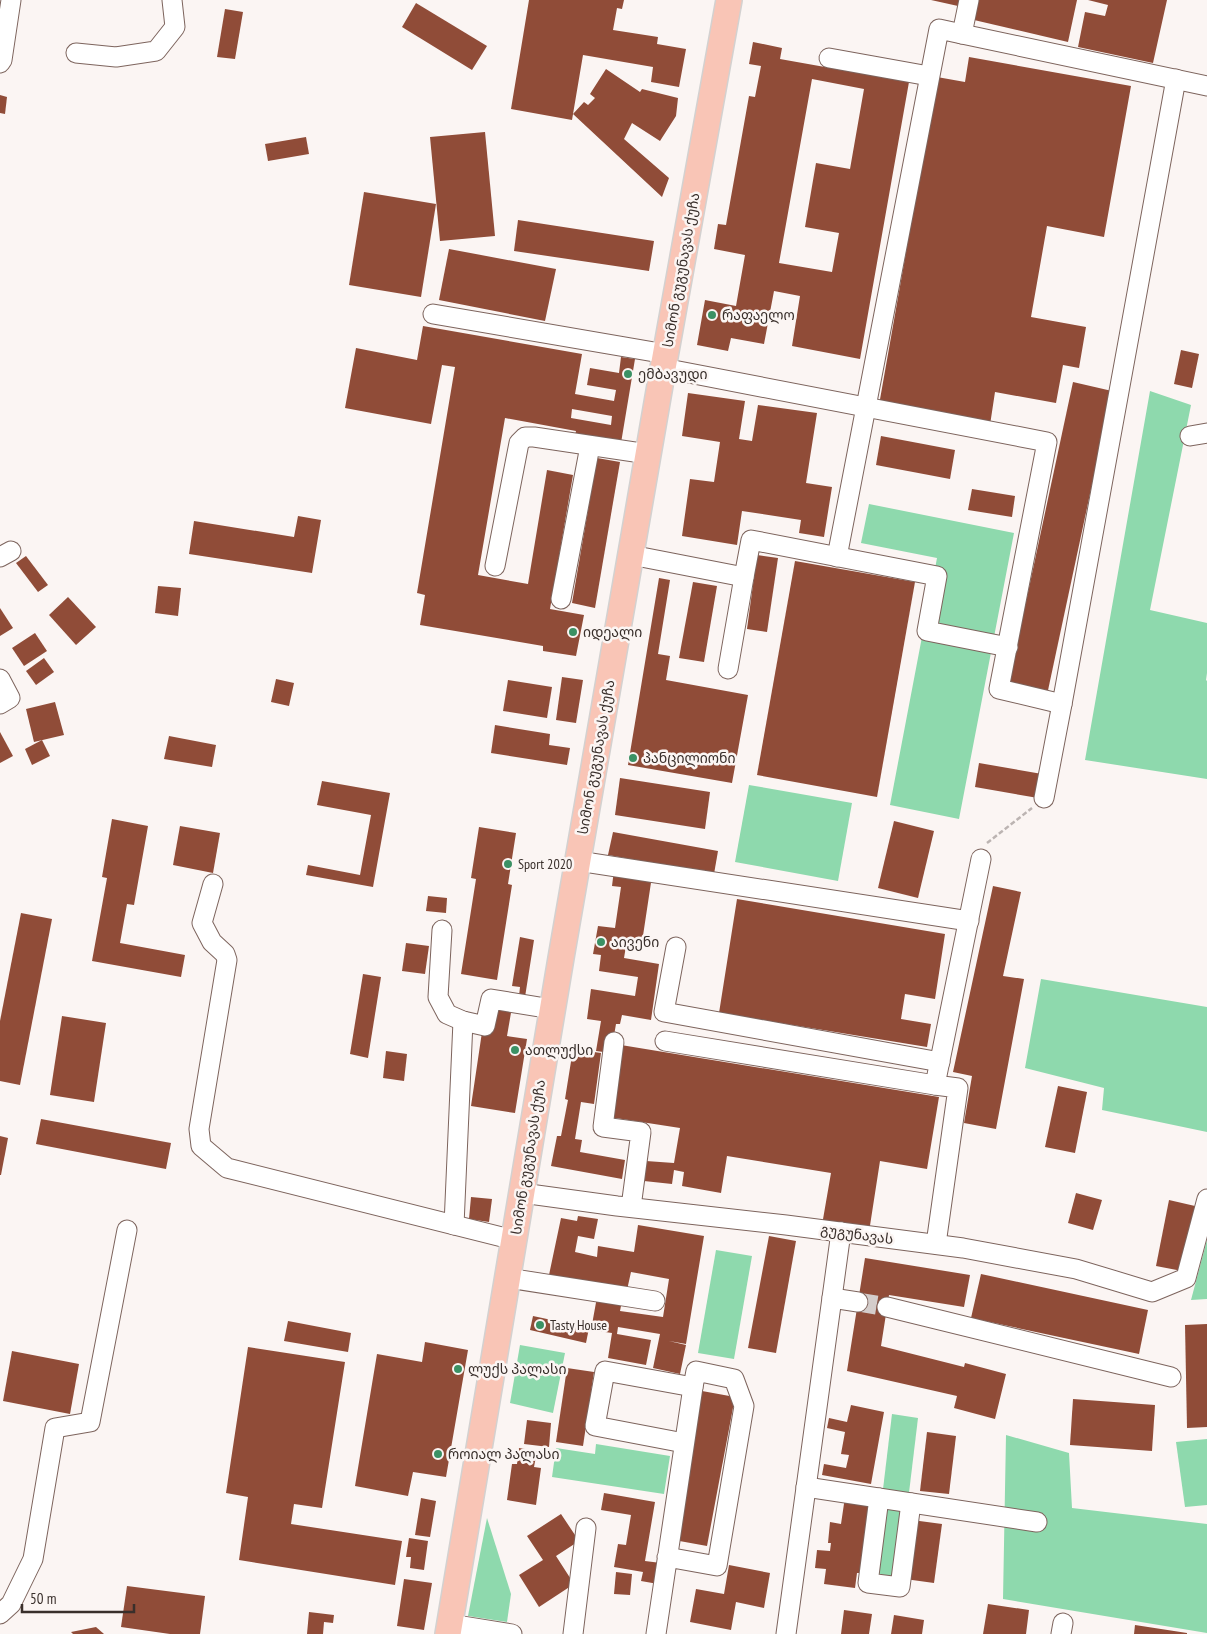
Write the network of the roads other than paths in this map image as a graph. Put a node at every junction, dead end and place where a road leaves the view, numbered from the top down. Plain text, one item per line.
1 (11, 0) edge
2 (172, 0) edge
3 (729, 0) edge
4 (969, 0) edge
5 (962, 34) junction
6 (76, 53) dead end
7 (830, 58) dead end
8 (0, 63) edge
9 (929, 76) junction
10 (1176, 78) junction
11 (1207, 86) edge
12 (433, 314) dead end
13 (664, 361) junction
14 (865, 406) junction
15 (590, 446) junction
16 (648, 454) junction
17 (631, 555) junction
18 (837, 557) junction
19 (495, 566) dead end
20 (744, 577) junction
21 (561, 599) dead end
22 (1008, 647) junction
23 (728, 669) dead end
24 (0, 679) edge
25 (0, 704) edge
26 (1062, 704) junction
27 (1044, 798) road end
28 (981, 859) road end
29 (578, 861) junction
30 (213, 884) dead end
31 (968, 921) junction
32 (442, 930) dead end
33 (676, 947) dead end
34 (552, 1009) junction
35 (463, 1021) junction
36 (665, 1041) dead end
37 (614, 1042) dead end
38 (940, 1062) junction
39 (935, 1085) junction
40 (522, 1193) junction
41 (1207, 1199) edge
42 (631, 1208) junction
43 (454, 1225) junction
44 (127, 1230) dead end
45 (841, 1232) junction
46 (514, 1240) junction
47 (936, 1244) junction
48 (508, 1278) junction
49 (832, 1298) junction
50 (655, 1300) dead end
51 (858, 1302) tunnel mouth
52 (887, 1307) tunnel mouth
53 (1171, 1377) dead end
54 (693, 1387) junction
55 (684, 1443) junction
56 (806, 1487) junction
57 (878, 1498) junction
58 (910, 1503) junction
59 (1037, 1522) dead end
60 (586, 1528) dead end
61 (667, 1557) junction
62 (0, 1614) edge
63 (449, 1629) edge
64 (512, 1634) edge
65 (573, 1634) edge
66 (656, 1634) edge
67 (786, 1634) edge

1 - 8 street
2 - 6 street
3 - 13 main road, სიმონ გუგუნავას ქუჩა
4 - 5 street
5 - 9 street
5 - 10 street
7 - 9 street
9 - 14 street
10 - 11 street
10 - 26 street
12 - 13 street
13 - 14 street
13 - 16 main road, სიმონ გუგუნავას ქუჩა
14 - 18 street
14 - 22 street
15 - 16 street
15 - 19 street
15 - 21 street
16 - 17 main road, სიმონ გუგუნავას ქუჩა
17 - 20 street
17 - 29 main road, სიმონ გუგუნავას ქუჩა
18 - 20 street
18 - 22 street
20 - 23 street
22 - 26 street
24 - 25 street
26 - 27 street
28 - 31 street
29 - 31 street
29 - 34 main road, სიმონ გუგუნავას ქუჩა
30 - 43 street
31 - 38 street
32 - 35 street
33 - 38 street
34 - 35 street
34 - 40 main road, სიმონ გუგუნავას ქუჩა
35 - 43 street
36 - 39 street
37 - 42 street
38 - 39 street
39 - 47 street
40 - 42 street, გუგუნავას
40 - 46 main road, სიმონ გუგუნავას ქუჩა
41 - 47 street, გუგუნავას
42 - 45 street, გუგუნავას
43 - 46 street
44 - 62 street
45 - 47 street, გუგუნავას
45 - 49 street
46 - 48 main road, სიმონ გუგუნავას ქუჩა
48 - 50 street
48 - 63 main road, სიმონ გუგუნავას ქუჩა
49 - 51 street
49 - 56 street
52 - 53 street
54 - 55 street
54 - 55 street
54 - 61 street
55 - 61 street
56 - 57 street
56 - 67 street
57 - 58 street
57 - 58 street
58 - 59 street
60 - 65 street
61 - 66 street
63 - 64 street

